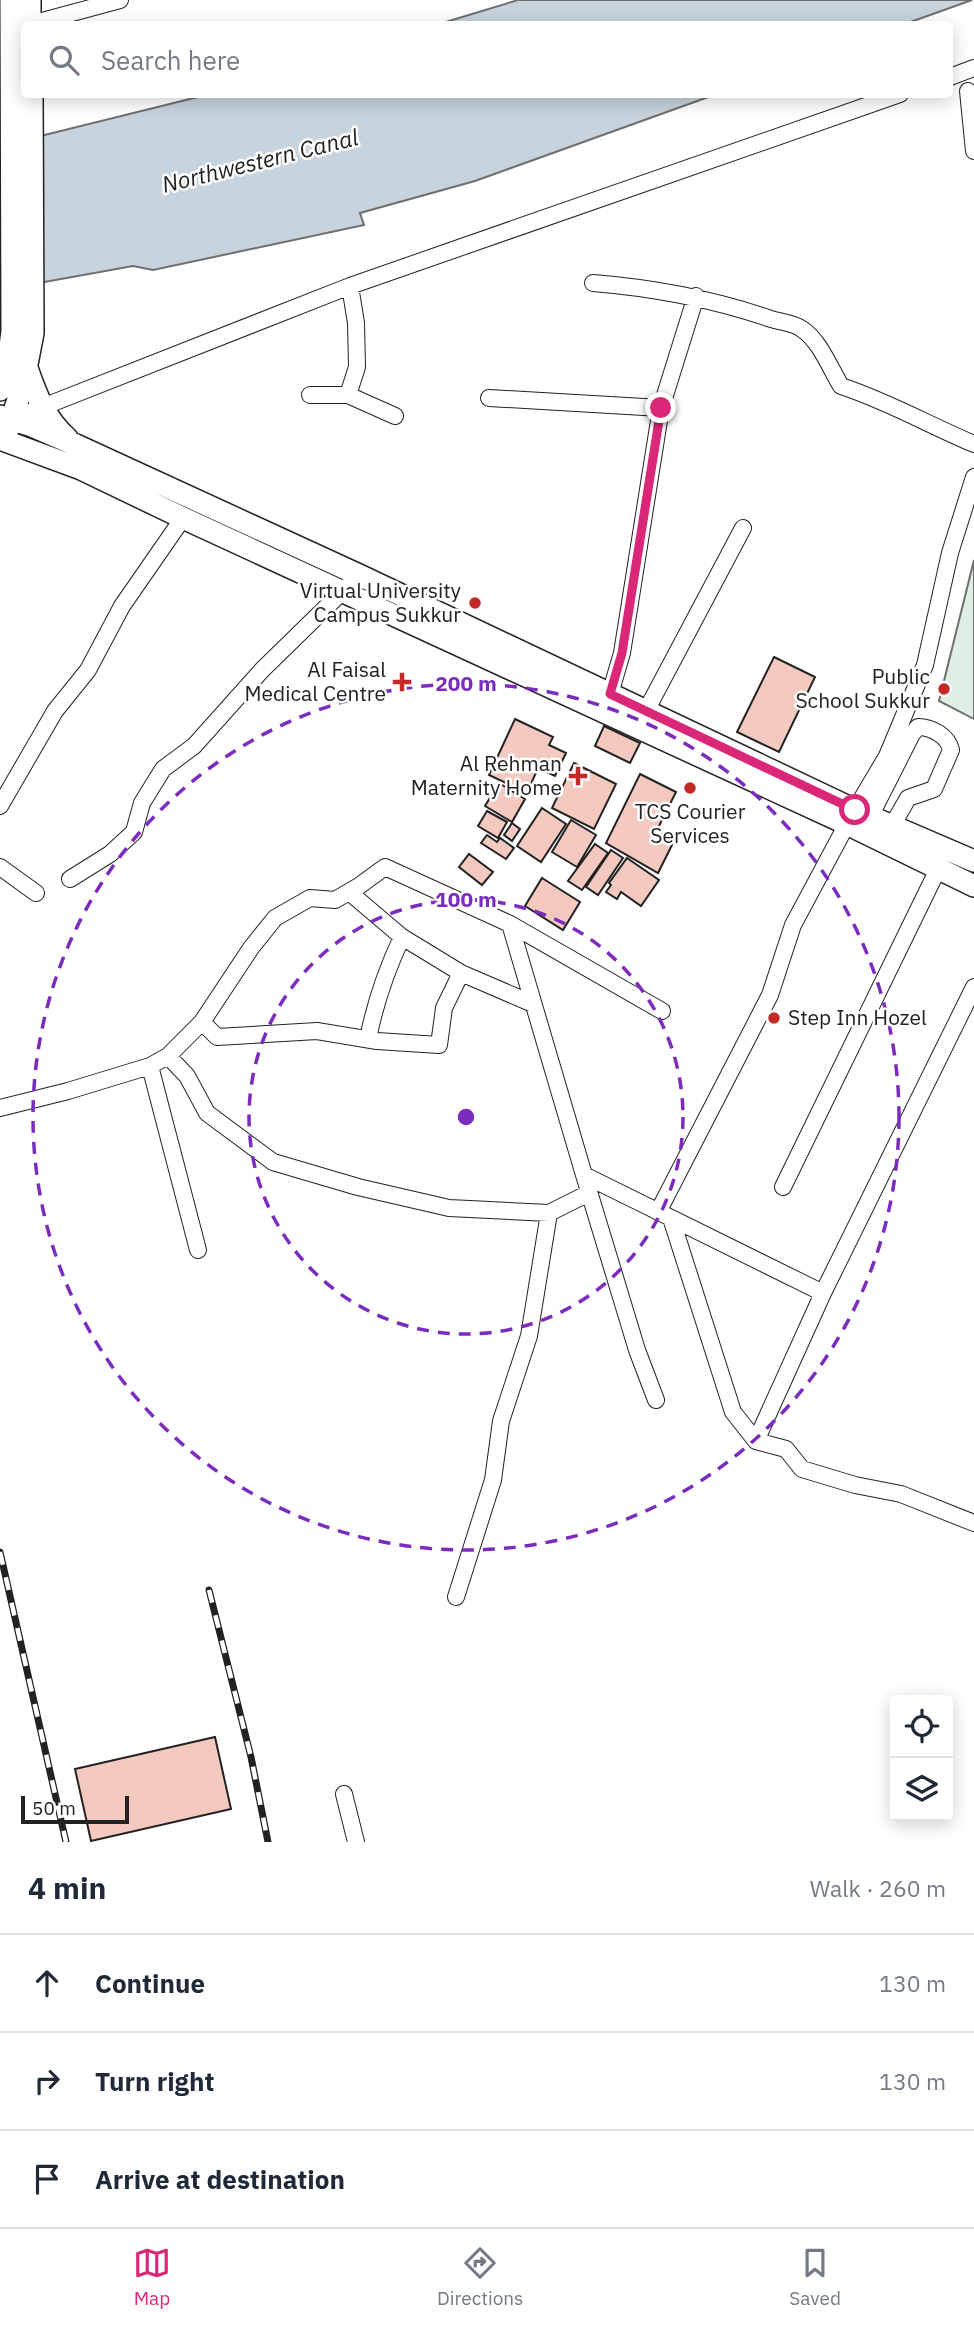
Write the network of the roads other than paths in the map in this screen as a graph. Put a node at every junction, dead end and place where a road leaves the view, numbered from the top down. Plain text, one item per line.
1 (120, 0) edge
2 (19, 17) edge
3 (21, 46) edge
4 (974, 68) edge
5 (953, 76) edge
6 (968, 91) dead end
7 (889, 98) edge
8 (25, 105) edge
9 (974, 151) edge
10 (593, 283) dead end
11 (350, 286) junction
12 (696, 296) junction
13 (12, 367) edge
14 (0, 390) edge
15 (348, 395) junction
16 (310, 396) dead end
17 (489, 398) dead end
18 (42, 407) junction
19 (661, 408) junction
20 (396, 416) dead end
21 (6, 417) edge
22 (2, 439) edge
23 (974, 443) edge
24 (76, 445) junction
25 (974, 477) edge
26 (183, 519) junction
27 (743, 528) dead end
28 (359, 575) junction
29 (343, 591) junction
30 (610, 694) junction
31 (646, 711) junction
32 (0, 806) edge
33 (857, 817) junction
34 (892, 826) junction
35 (974, 862) edge
36 (0, 867) edge
37 (938, 869) junction
38 (70, 879) dead end
39 (974, 886) edge
40 (349, 892) junction
41 (36, 893) dead end
42 (510, 924) junction
43 (402, 937) junction
44 (461, 973) junction
45 (974, 987) edge
46 (533, 1004) junction
47 (662, 1011) dead end
48 (202, 1022) junction
49 (368, 1039) junction
50 (169, 1056) junction
51 (150, 1066) junction
52 (0, 1108) edge
53 (583, 1175) junction
54 (783, 1186) dead end
55 (589, 1193) junction
56 (549, 1213) junction
57 (664, 1215) junction
58 (198, 1250) dead end
59 (823, 1293) junction
60 (656, 1400) dead end
61 (756, 1441) junction
62 (974, 1523) edge
63 (457, 1597) dead end
64 (344, 1794) dead end
65 (356, 1842) edge

1 - 2 street
2 - 3 main road
4 - 5 street
6 - 9 street
7 - 11 street
8 - 13 main road
10 - 12 street
11 - 15 street
11 - 18 street
12 - 19 street
12 - 23 street
13 - 14 main road
13 - 18 main road
13 - 21 main road
15 - 16 street
15 - 20 street
17 - 19 street
18 - 21 street
18 - 24 main road
19 - 30 street
21 - 22 main road
21 - 24 main road
22 - 26 main road
24 - 28 main road
25 - 33 street
26 - 29 main road
26 - 32 street
27 - 31 street
28 - 29 street
28 - 30 main road
29 - 33 main road
29 - 38 street
30 - 31 main road
31 - 33 main road
33 - 34 main road
33 - 34 street
33 - 37 main road
33 - 57 street
34 - 35 main road
36 - 41 street
37 - 39 main road
37 - 54 street
40 - 42 street
40 - 43 street
40 - 48 street
42 - 46 street
42 - 47 street
43 - 44 street
43 - 49 street
44 - 46 street
44 - 49 street
45 - 59 street
46 - 53 street
48 - 49 street
48 - 50 street
50 - 51 street
50 - 56 street
51 - 52 street
51 - 58 street
53 - 55 street
53 - 57 street
55 - 56 street
55 - 60 street
56 - 63 street
57 - 59 street
57 - 61 street
59 - 61 street
61 - 62 street
64 - 65 street

